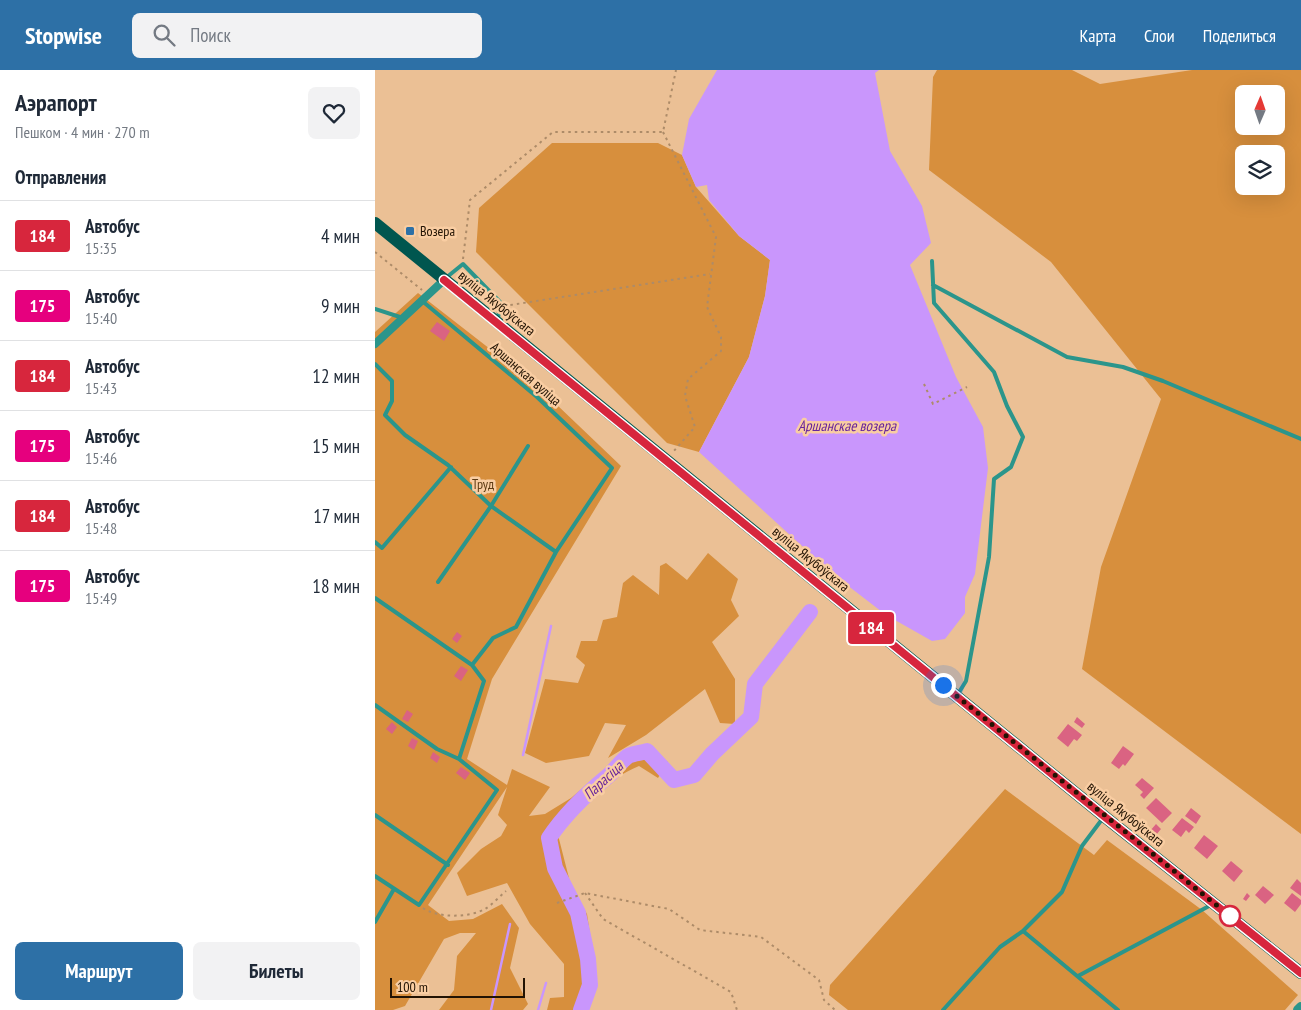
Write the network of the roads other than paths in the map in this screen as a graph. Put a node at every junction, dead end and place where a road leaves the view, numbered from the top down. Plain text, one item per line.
1 (375, 223) edge
2 (932, 261) dead end
3 (444, 280) junction
4 (933, 285) junction
5 (421, 300) junction
6 (375, 309) edge
7 (403, 318) junction
8 (498, 323) junction
9 (375, 344) edge
10 (375, 364) edge
11 (1301, 439) edge
12 (528, 446) dead end
13 (451, 467) junction
14 (491, 506) junction
15 (375, 542) edge
16 (556, 552) junction
17 (438, 582) dead end
18 (375, 598) edge
19 (472, 665) junction
20 (957, 696) junction
21 (375, 705) edge
22 (459, 759) junction
23 (375, 814) edge
24 (1105, 817) junction
25 (448, 865) junction
26 (375, 876) edge
27 (394, 889) junction
28 (1214, 904) junction
29 (375, 922) edge
30 (1023, 931) junction
31 (1301, 973) edge
32 (1078, 976) junction
33 (1301, 1006) edge
34 (943, 1010) edge
35 (1118, 1010) edge
36 (1298, 1010) edge

1 - 3 main road, вуліца Якубоўскага
2 - 4 lane
3 - 5 street
3 - 8 main road, вуліца Якубоўскага
3 - 8 lane
4 - 11 lane
4 - 20 lane
5 - 7 street
5 - 16 lane, Аршанская вуліца
6 - 7 lane
7 - 9 street
8 - 20 main road, вуліца Якубоўскага
10 - 13 lane
12 - 14 lane
13 - 14 lane
13 - 15 lane
14 - 16 lane
14 - 17 lane
16 - 19 lane
18 - 19 lane
19 - 22 lane
20 - 24 main road, вуліца Якубоўскага
21 - 22 lane
22 - 25 lane
23 - 25 lane
24 - 28 main road, вуліца Якубоўскага
24 - 30 lane
25 - 27 lane
26 - 27 lane
27 - 29 lane
28 - 31 main road, вуліца Якубоўскага
28 - 32 lane
30 - 32 lane
30 - 34 lane
32 - 35 lane
33 - 36 street

